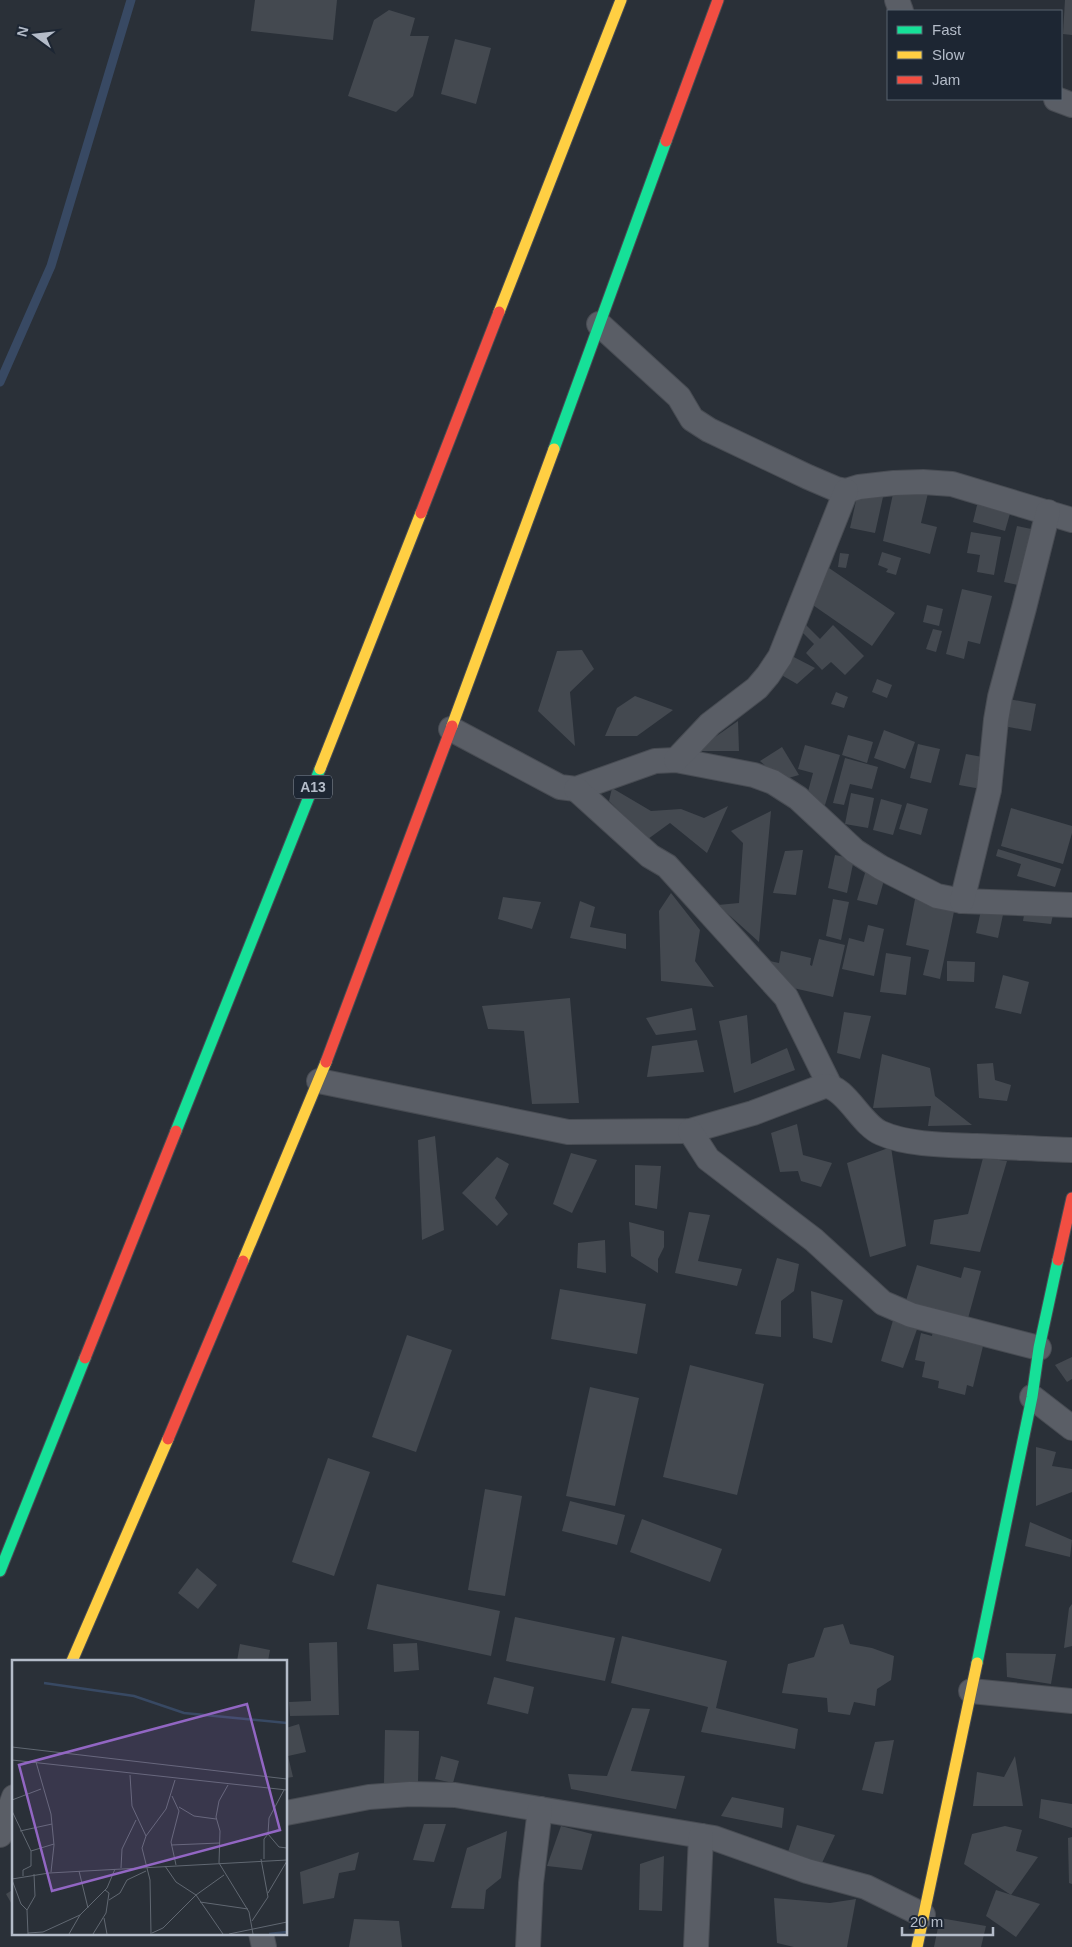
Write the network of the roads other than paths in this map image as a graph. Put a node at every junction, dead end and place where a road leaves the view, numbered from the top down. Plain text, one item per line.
1 (621, 0) edge
2 (718, 0) edge
3 (1059, 100) edge
4 (1072, 105) edge
5 (599, 324) junction
6 (846, 491) junction
7 (1048, 512) junction
8 (1072, 520) edge
9 (451, 729) junction
10 (676, 760) junction
11 (576, 789) junction
12 (962, 901) junction
13 (1072, 905) edge
14 (318, 1081) junction
15 (830, 1086) junction
16 (690, 1131) junction
17 (1072, 1150) edge
18 (1072, 1198) edge
19 (1039, 1348) junction
20 (1032, 1397) junction
21 (1072, 1428) edge
22 (0, 1571) edge
23 (72, 1660) edge
24 (971, 1691) junction
25 (1072, 1701) edge
26 (12, 1805) edge
27 (540, 1809) junction
28 (288, 1813) edge
29 (0, 1835) edge
30 (701, 1836) junction
31 (923, 1915) junction
32 (261, 1934) edge
33 (264, 1947) edge
34 (528, 1947) edge
35 (696, 1947) edge
36 (917, 1947) edge

1 - 22 main road, A13
2 - 5 main road
3 - 4 street
5 - 6 street
5 - 9 main road
6 - 7 street
6 - 10 street
7 - 8 street
7 - 12 street
9 - 11 street
9 - 14 main road
10 - 11 street
10 - 12 street
11 - 15 street
12 - 13 street
14 - 16 street
14 - 23 main road
15 - 16 street
15 - 17 street
16 - 19 street
18 - 19 main road
19 - 20 main road
20 - 21 street
20 - 24 main road
24 - 25 street
24 - 31 main road
26 - 29 street
27 - 28 street
27 - 30 street
27 - 34 street
30 - 31 street
30 - 35 street
31 - 36 main road
32 - 33 street

